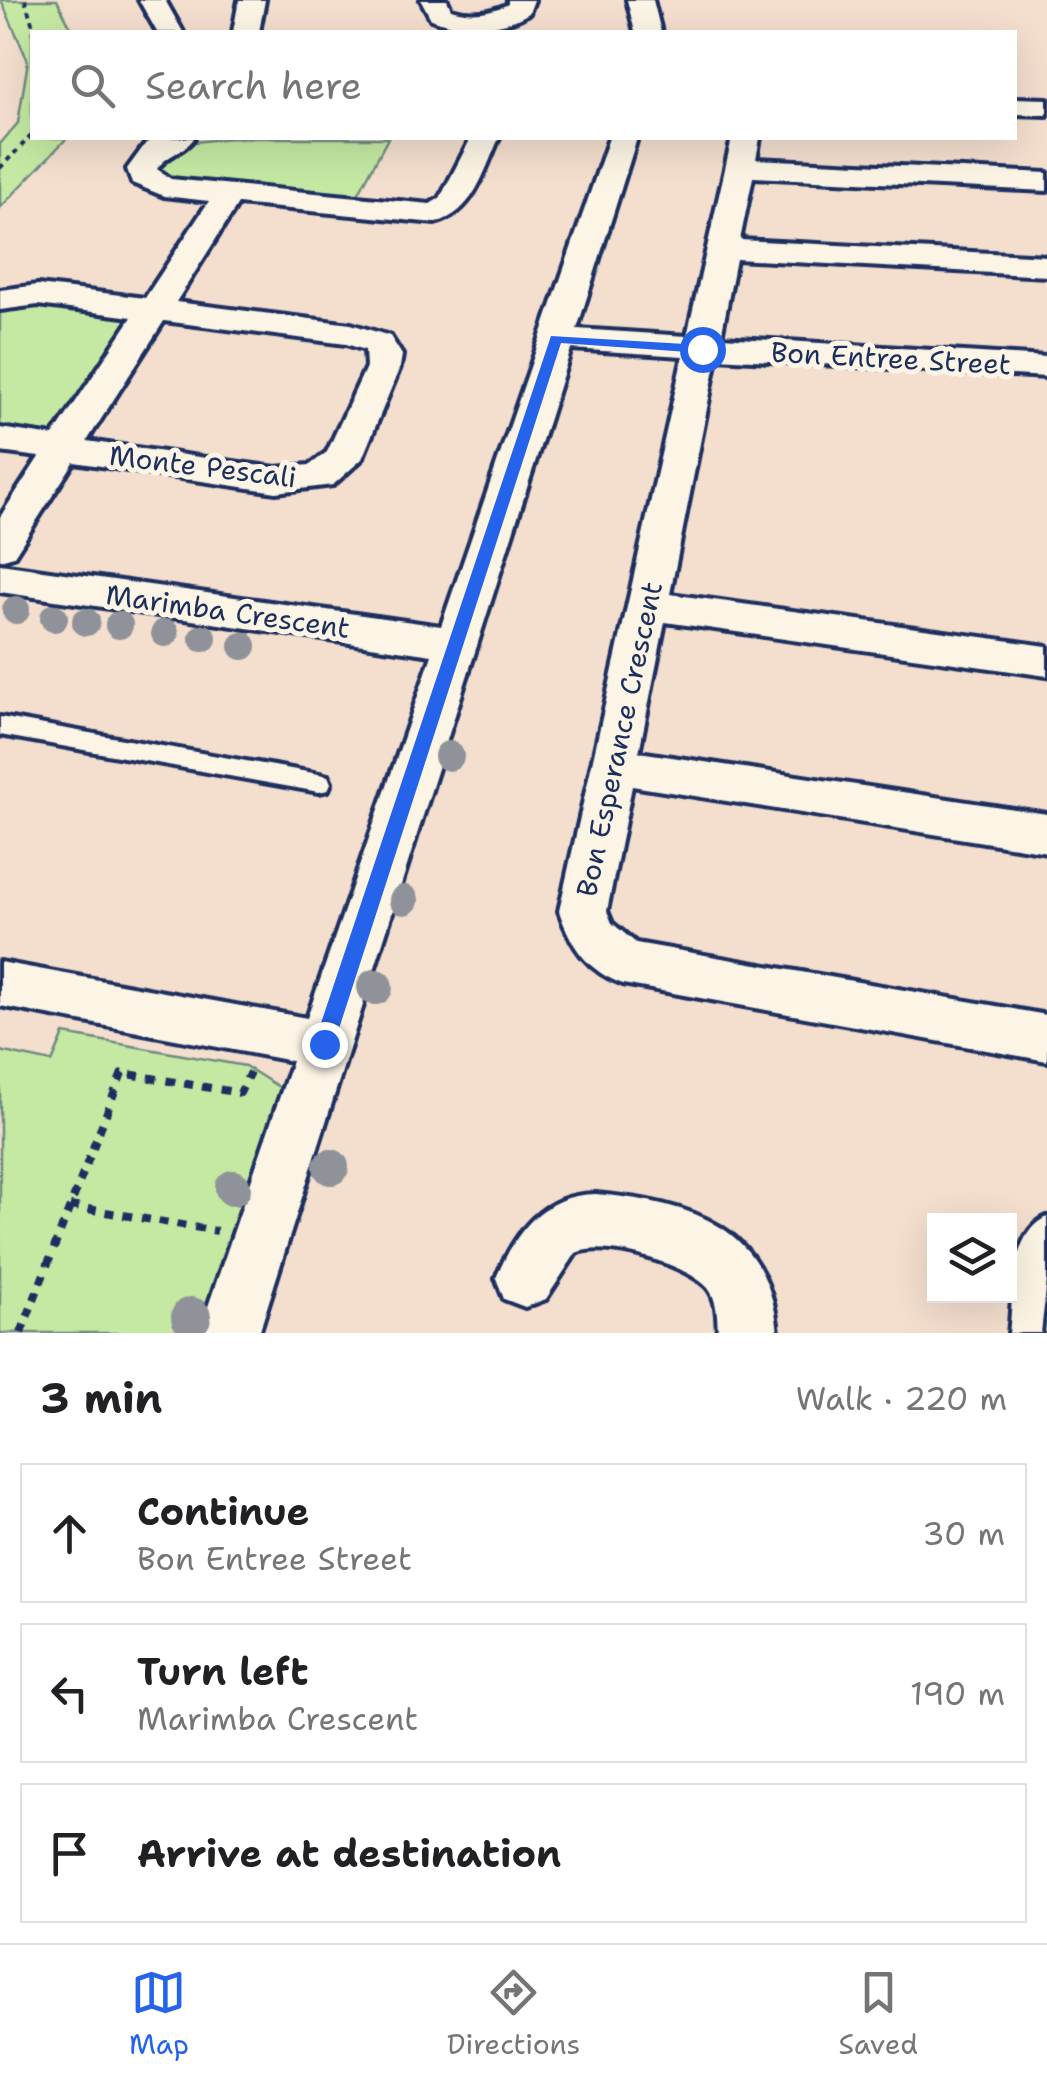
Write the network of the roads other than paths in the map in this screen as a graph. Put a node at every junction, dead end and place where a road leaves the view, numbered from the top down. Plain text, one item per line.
1 (152, 0) edge
2 (252, 0) edge
3 (434, 0) edge
4 (521, 0) edge
5 (640, 0) edge
6 (169, 30) edge
7 (246, 30) edge
8 (648, 30) edge
9 (1017, 106) edge
10 (1047, 107) edge
11 (176, 140) edge
12 (484, 140) edge
13 (622, 140) edge
14 (743, 152) edge
15 (1047, 182) edge
16 (229, 194) junction
17 (722, 249) junction
18 (1047, 266) edge
19 (0, 300) edge
20 (153, 309) junction
21 (556, 338) junction
22 (702, 349) junction
23 (1047, 366) edge
24 (0, 440) edge
25 (63, 448) junction
26 (0, 547) edge
27 (0, 578) edge
28 (647, 604) junction
29 (455, 643) junction
30 (1047, 661) edge
31 (0, 726) edge
32 (611, 764) junction
33 (319, 783) dead end
34 (1047, 833) edge
35 (0, 984) edge
36 (1047, 1038) edge
37 (305, 1040) junction
38 (1047, 1232) edge
39 (525, 1278) dead end
40 (230, 1332) edge
41 (748, 1333) edge
42 (1025, 1333) edge

1 - 6 street
2 - 7 street
3 - 4 street
5 - 8 street
9 - 10 street
11 - 16 street
12 - 16 street
13 - 21 street
14 - 15 street
14 - 17 street, Bon Esperance Crescent
16 - 20 street, Monte Pescali
17 - 18 street
17 - 22 street, Bon Esperance Crescent
19 - 20 street, Monte Pescali
20 - 25 street, Monte Pescali
20 - 25 street, Monte Pescali
21 - 22 street, Bon Entree Street
21 - 29 street
22 - 23 street, Bon Entree Street
22 - 28 street, Bon Esperance Crescent
24 - 25 street, Monte Pescali
25 - 26 street, Monte Pescali
27 - 29 street, Marimba Crescent
28 - 30 street
28 - 32 street, Bon Esperance Crescent
29 - 37 street
31 - 33 lane
32 - 34 street
32 - 36 street, Bon Esperance Crescent
35 - 37 street
37 - 40 street
38 - 42 lane
39 - 41 street

